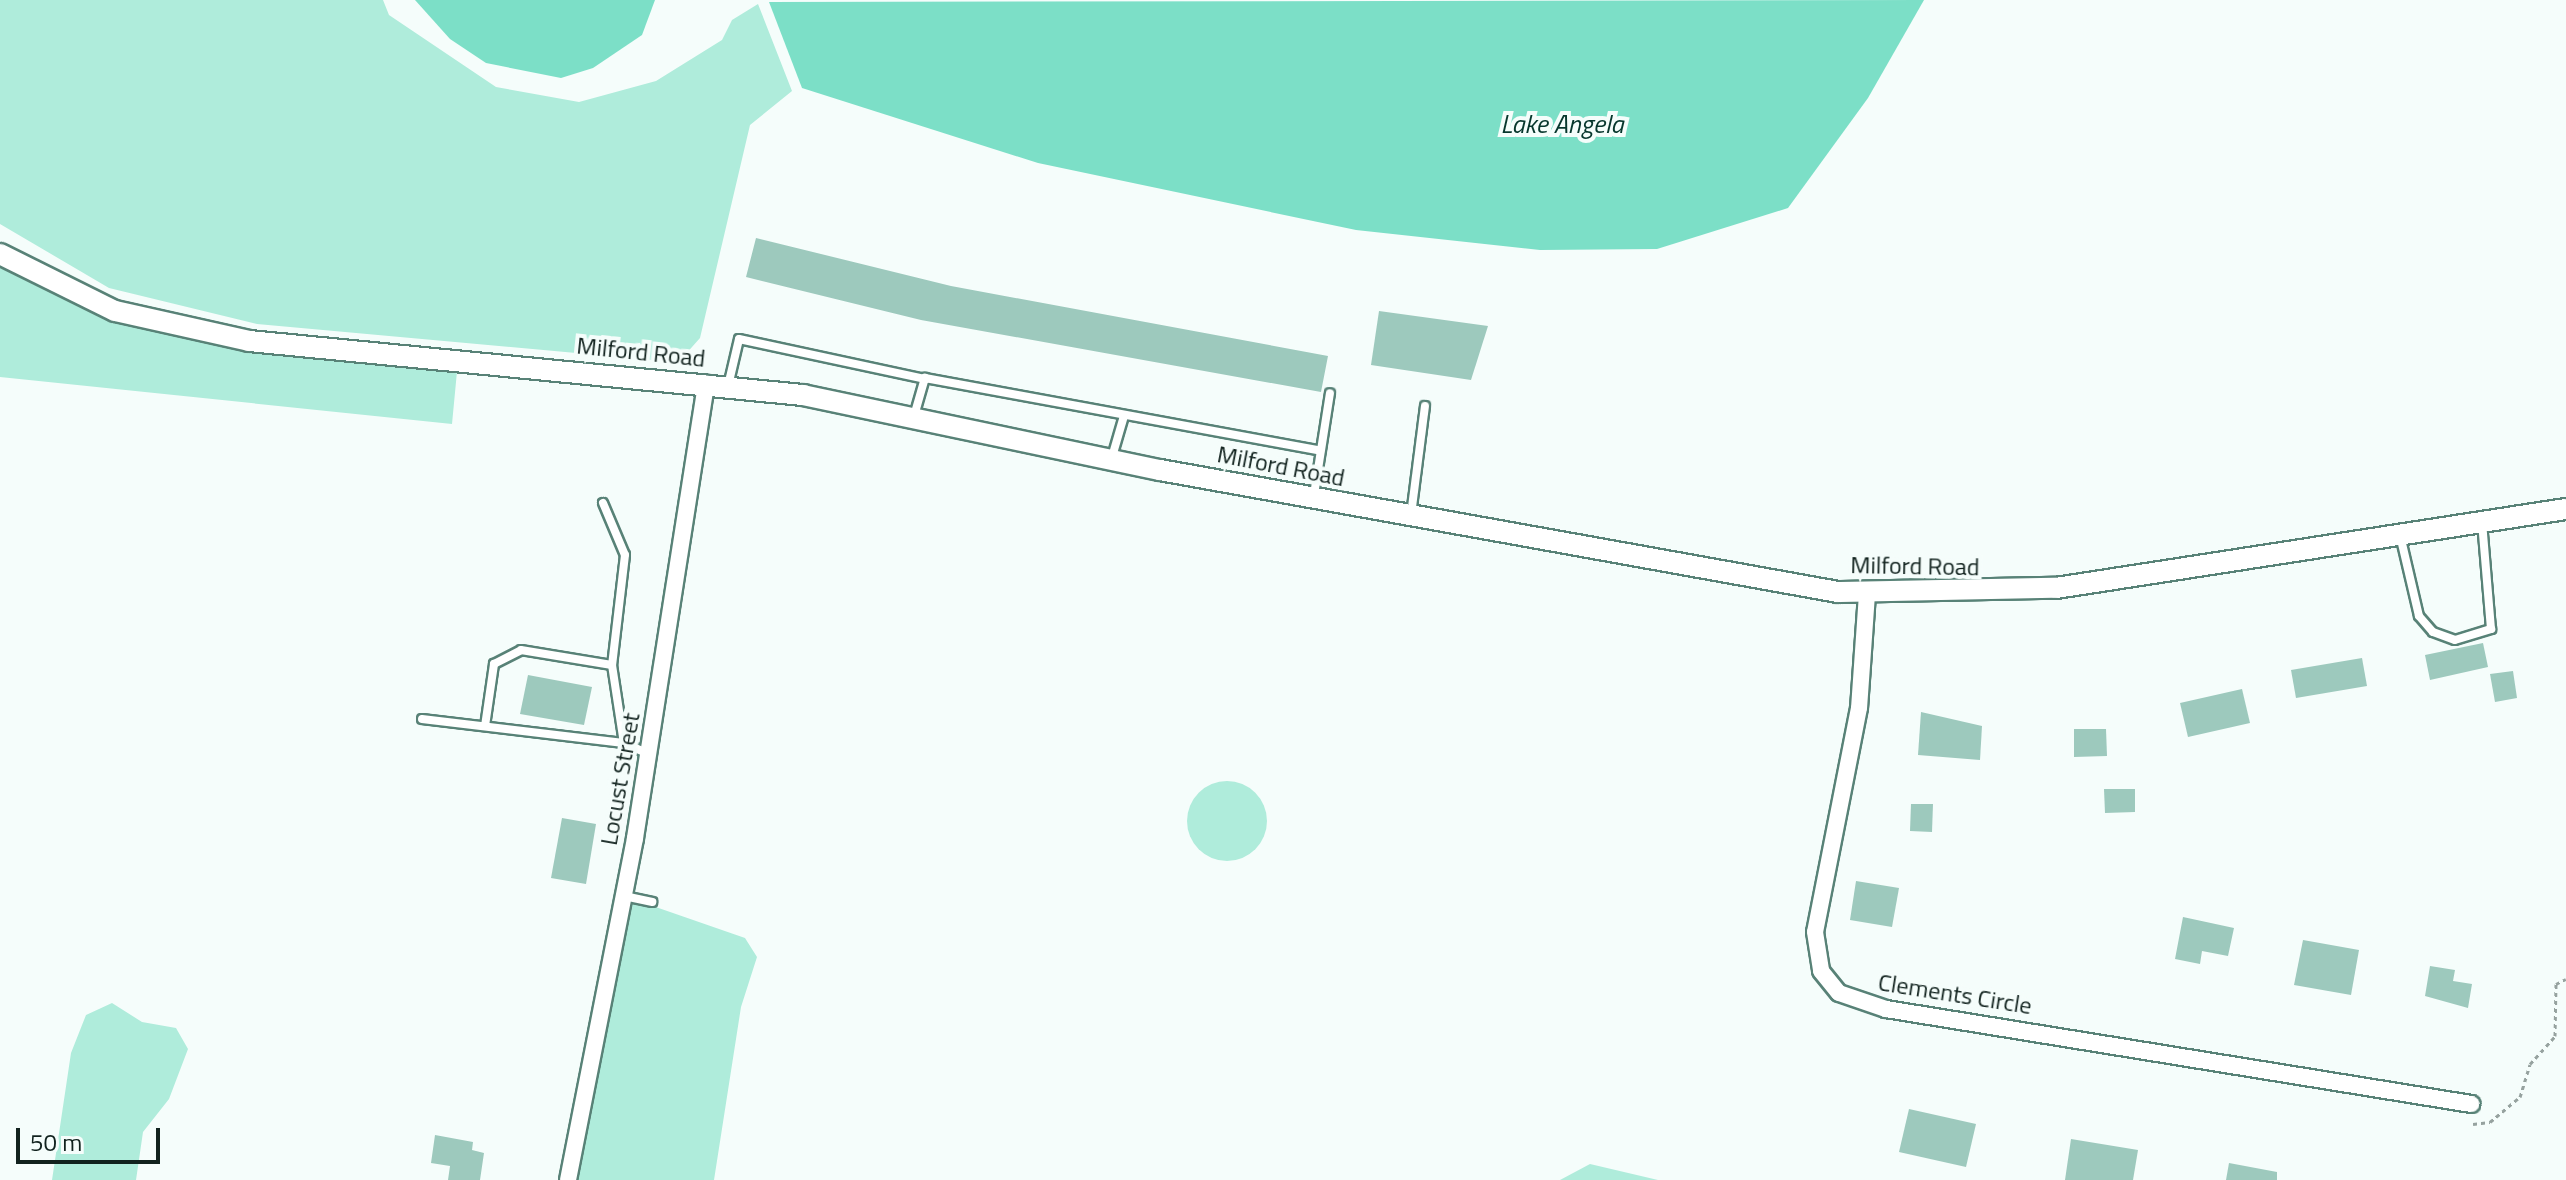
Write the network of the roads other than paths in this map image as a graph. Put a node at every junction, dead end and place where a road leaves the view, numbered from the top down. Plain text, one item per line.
1 (0, 254) edge
2 (926, 379) junction
3 (706, 384) junction
4 (727, 387) junction
5 (1330, 393) dead end
6 (1425, 406) dead end
7 (1124, 416) junction
8 (913, 418) junction
9 (1318, 450) junction
10 (1111, 459) junction
11 (1314, 498) junction
12 (603, 503) dead end
13 (2566, 509) edge
14 (1410, 516) junction
15 (2481, 518) junction
16 (2399, 531) junction
17 (1867, 594) junction
18 (612, 665) junction
19 (422, 719) dead end
20 (485, 726) junction
21 (624, 743) junction
22 (649, 754) junction
23 (624, 896) junction
24 (652, 902) dead end
25 (2471, 1104) dead end
26 (568, 1180) edge

1 - 3 street, Milford Road
2 - 4 lane
2 - 7 lane
2 - 8 lane
3 - 4 street, Milford Road
3 - 22 street, Locust Street
4 - 8 street, Milford Road
5 - 9 lane
6 - 14 lane
7 - 9 lane
7 - 10 lane
8 - 10 street, Milford Road
9 - 11 lane
10 - 11 street, Milford Road
11 - 14 street, Milford Road
12 - 18 lane
13 - 15 street, Milford Road
14 - 17 street, Milford Road
15 - 16 street, Milford Road
15 - 16 lane
16 - 17 street, Milford Road
17 - 25 street, Clements Circle
18 - 20 lane
18 - 21 lane
19 - 20 lane
20 - 21 lane
21 - 22 lane
22 - 23 street, Locust Street
23 - 24 lane
23 - 26 street, Locust Street

